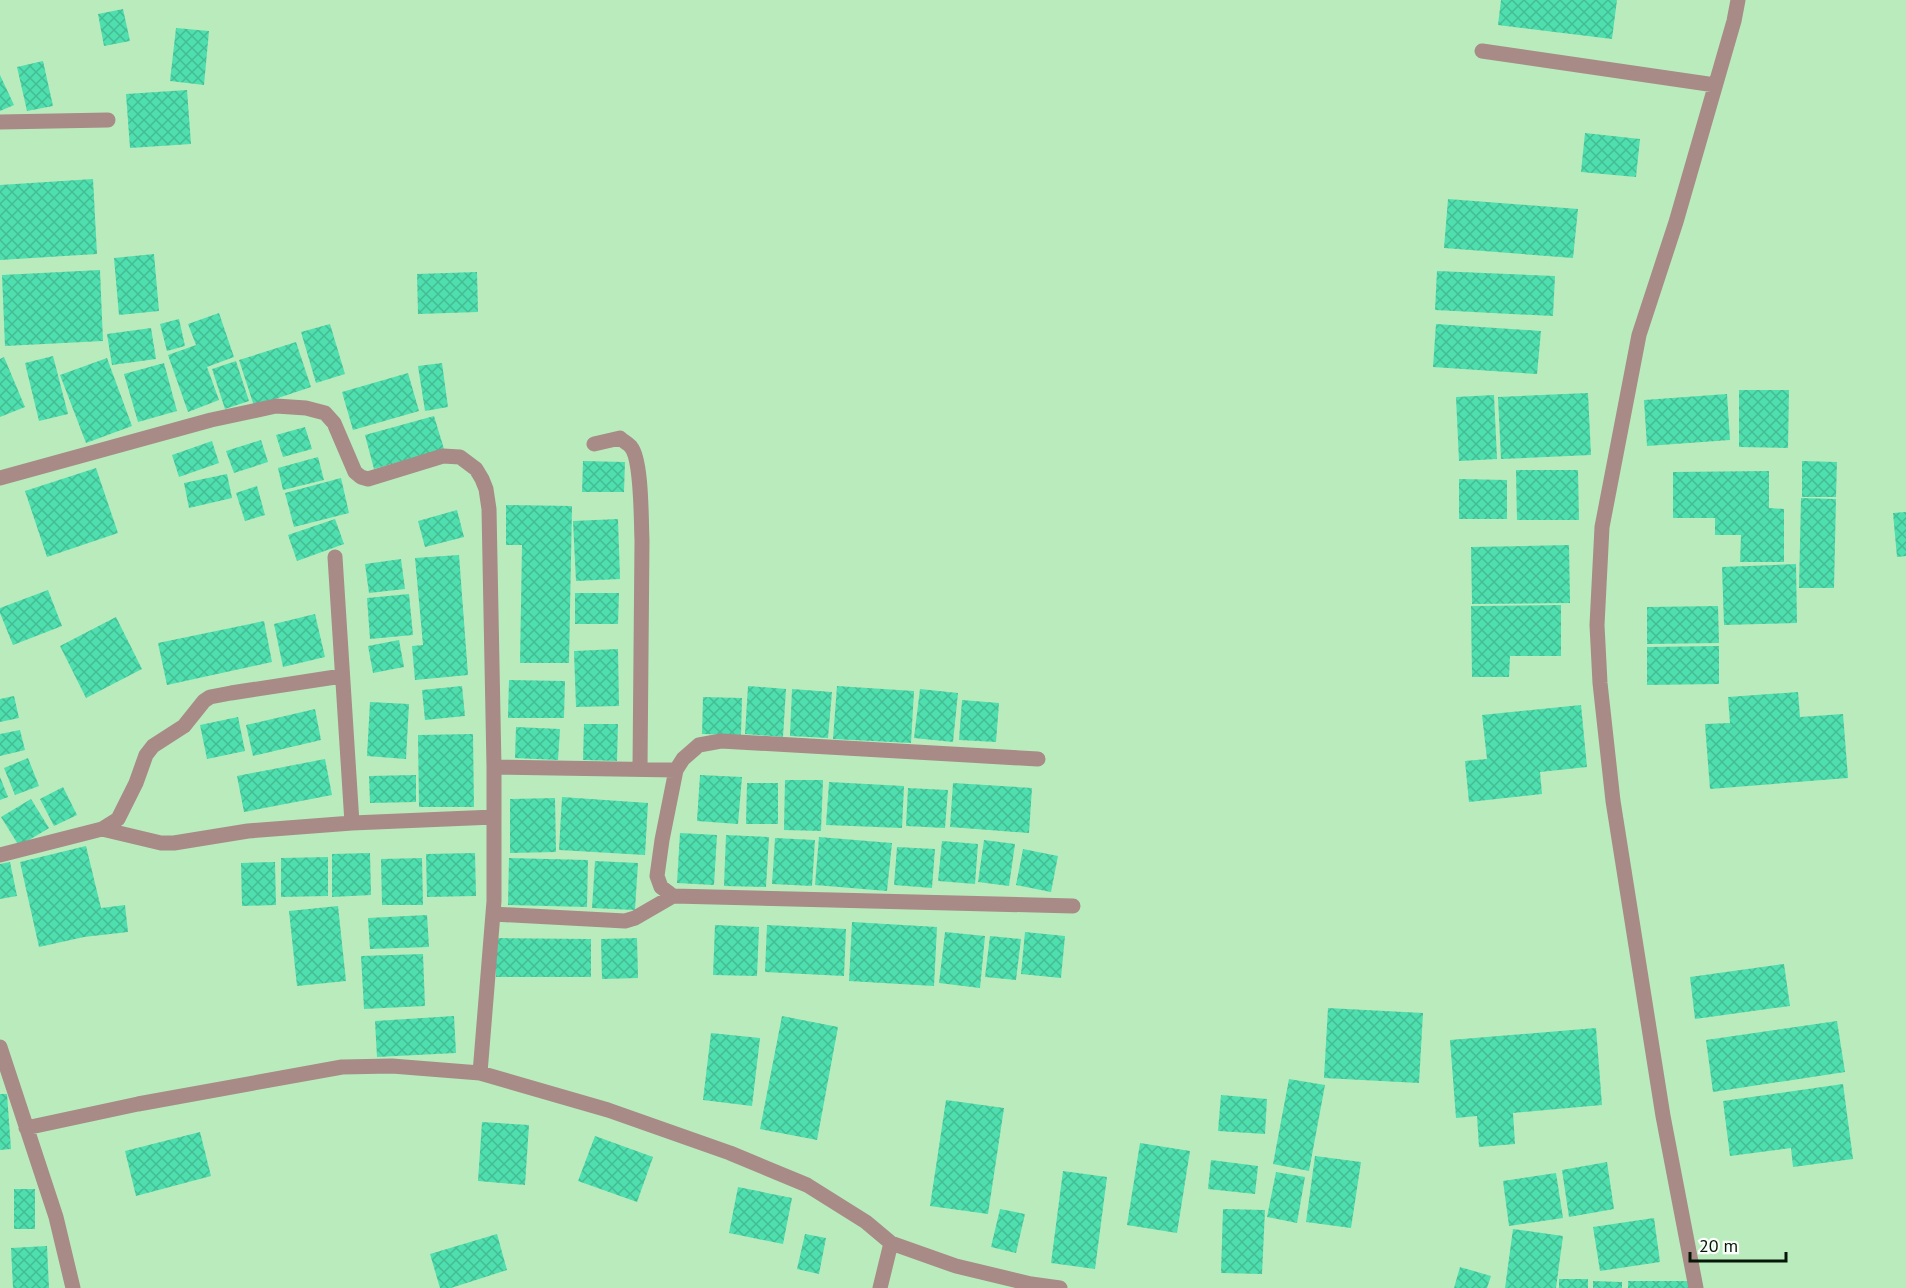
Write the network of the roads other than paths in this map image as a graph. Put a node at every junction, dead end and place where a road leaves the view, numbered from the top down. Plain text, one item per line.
1 (1738, 0) edge
2 (1482, 51) dead end
3 (1715, 85) junction
4 (108, 120) dead end
5 (0, 122) edge
6 (594, 444) dead end
7 (0, 478) edge
8 (335, 557) dead end
9 (342, 676) junction
10 (1038, 759) dead end
11 (494, 767) junction
12 (640, 769) junction
13 (676, 770) junction
14 (494, 817) junction
15 (352, 824) junction
16 (102, 829) junction
17 (0, 855) edge
18 (673, 896) junction
19 (1073, 906) dead end
20 (493, 914) junction
21 (0, 1047) edge
22 (480, 1073) junction
23 (26, 1128) junction
24 (891, 1243) junction
25 (73, 1288) edge
26 (880, 1288) edge
27 (1060, 1288) edge
28 (1696, 1288) edge

1 - 3 street
2 - 3 street
3 - 28 street
4 - 5 street
6 - 12 street
7 - 11 street
8 - 9 street
9 - 15 street
9 - 16 street
10 - 13 street
11 - 12 street
11 - 14 street
12 - 13 street
13 - 18 street
14 - 15 street
14 - 20 street
15 - 16 street
16 - 17 street
18 - 19 street
18 - 20 street
20 - 22 street
21 - 23 street
22 - 23 street
22 - 24 street
23 - 25 street
24 - 26 street
24 - 27 street

